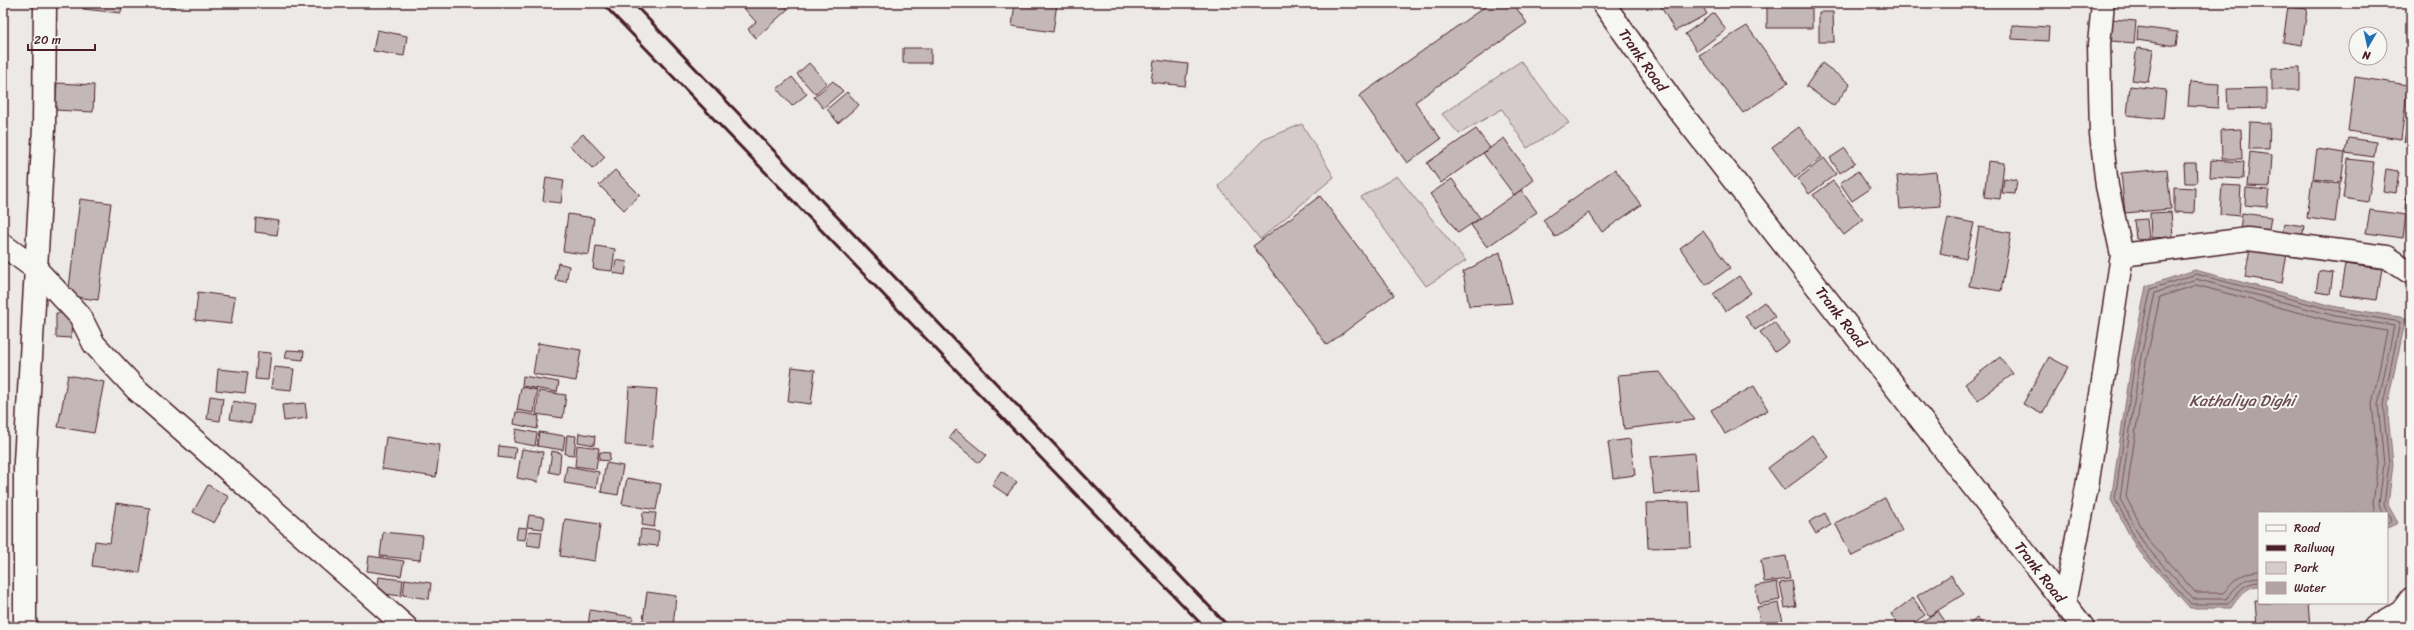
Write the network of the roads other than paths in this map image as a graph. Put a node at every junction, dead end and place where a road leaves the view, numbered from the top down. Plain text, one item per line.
1 (45, 3) edge
2 (1603, 3) edge
3 (2103, 3) edge
4 (3, 245) edge
5 (2122, 255) junction
6 (36, 269) junction
7 (2411, 273) edge
8 (2411, 599) edge
9 (2064, 603) junction
10 (25, 627) edge
11 (406, 627) edge
12 (2083, 627) edge
13 (2375, 627) edge

1 - 6 street
2 - 9 street, Trank Road
3 - 5 street
4 - 6 street
5 - 7 street
5 - 9 street
6 - 10 street
6 - 11 street
8 - 13 street
9 - 12 street, Trank Road

